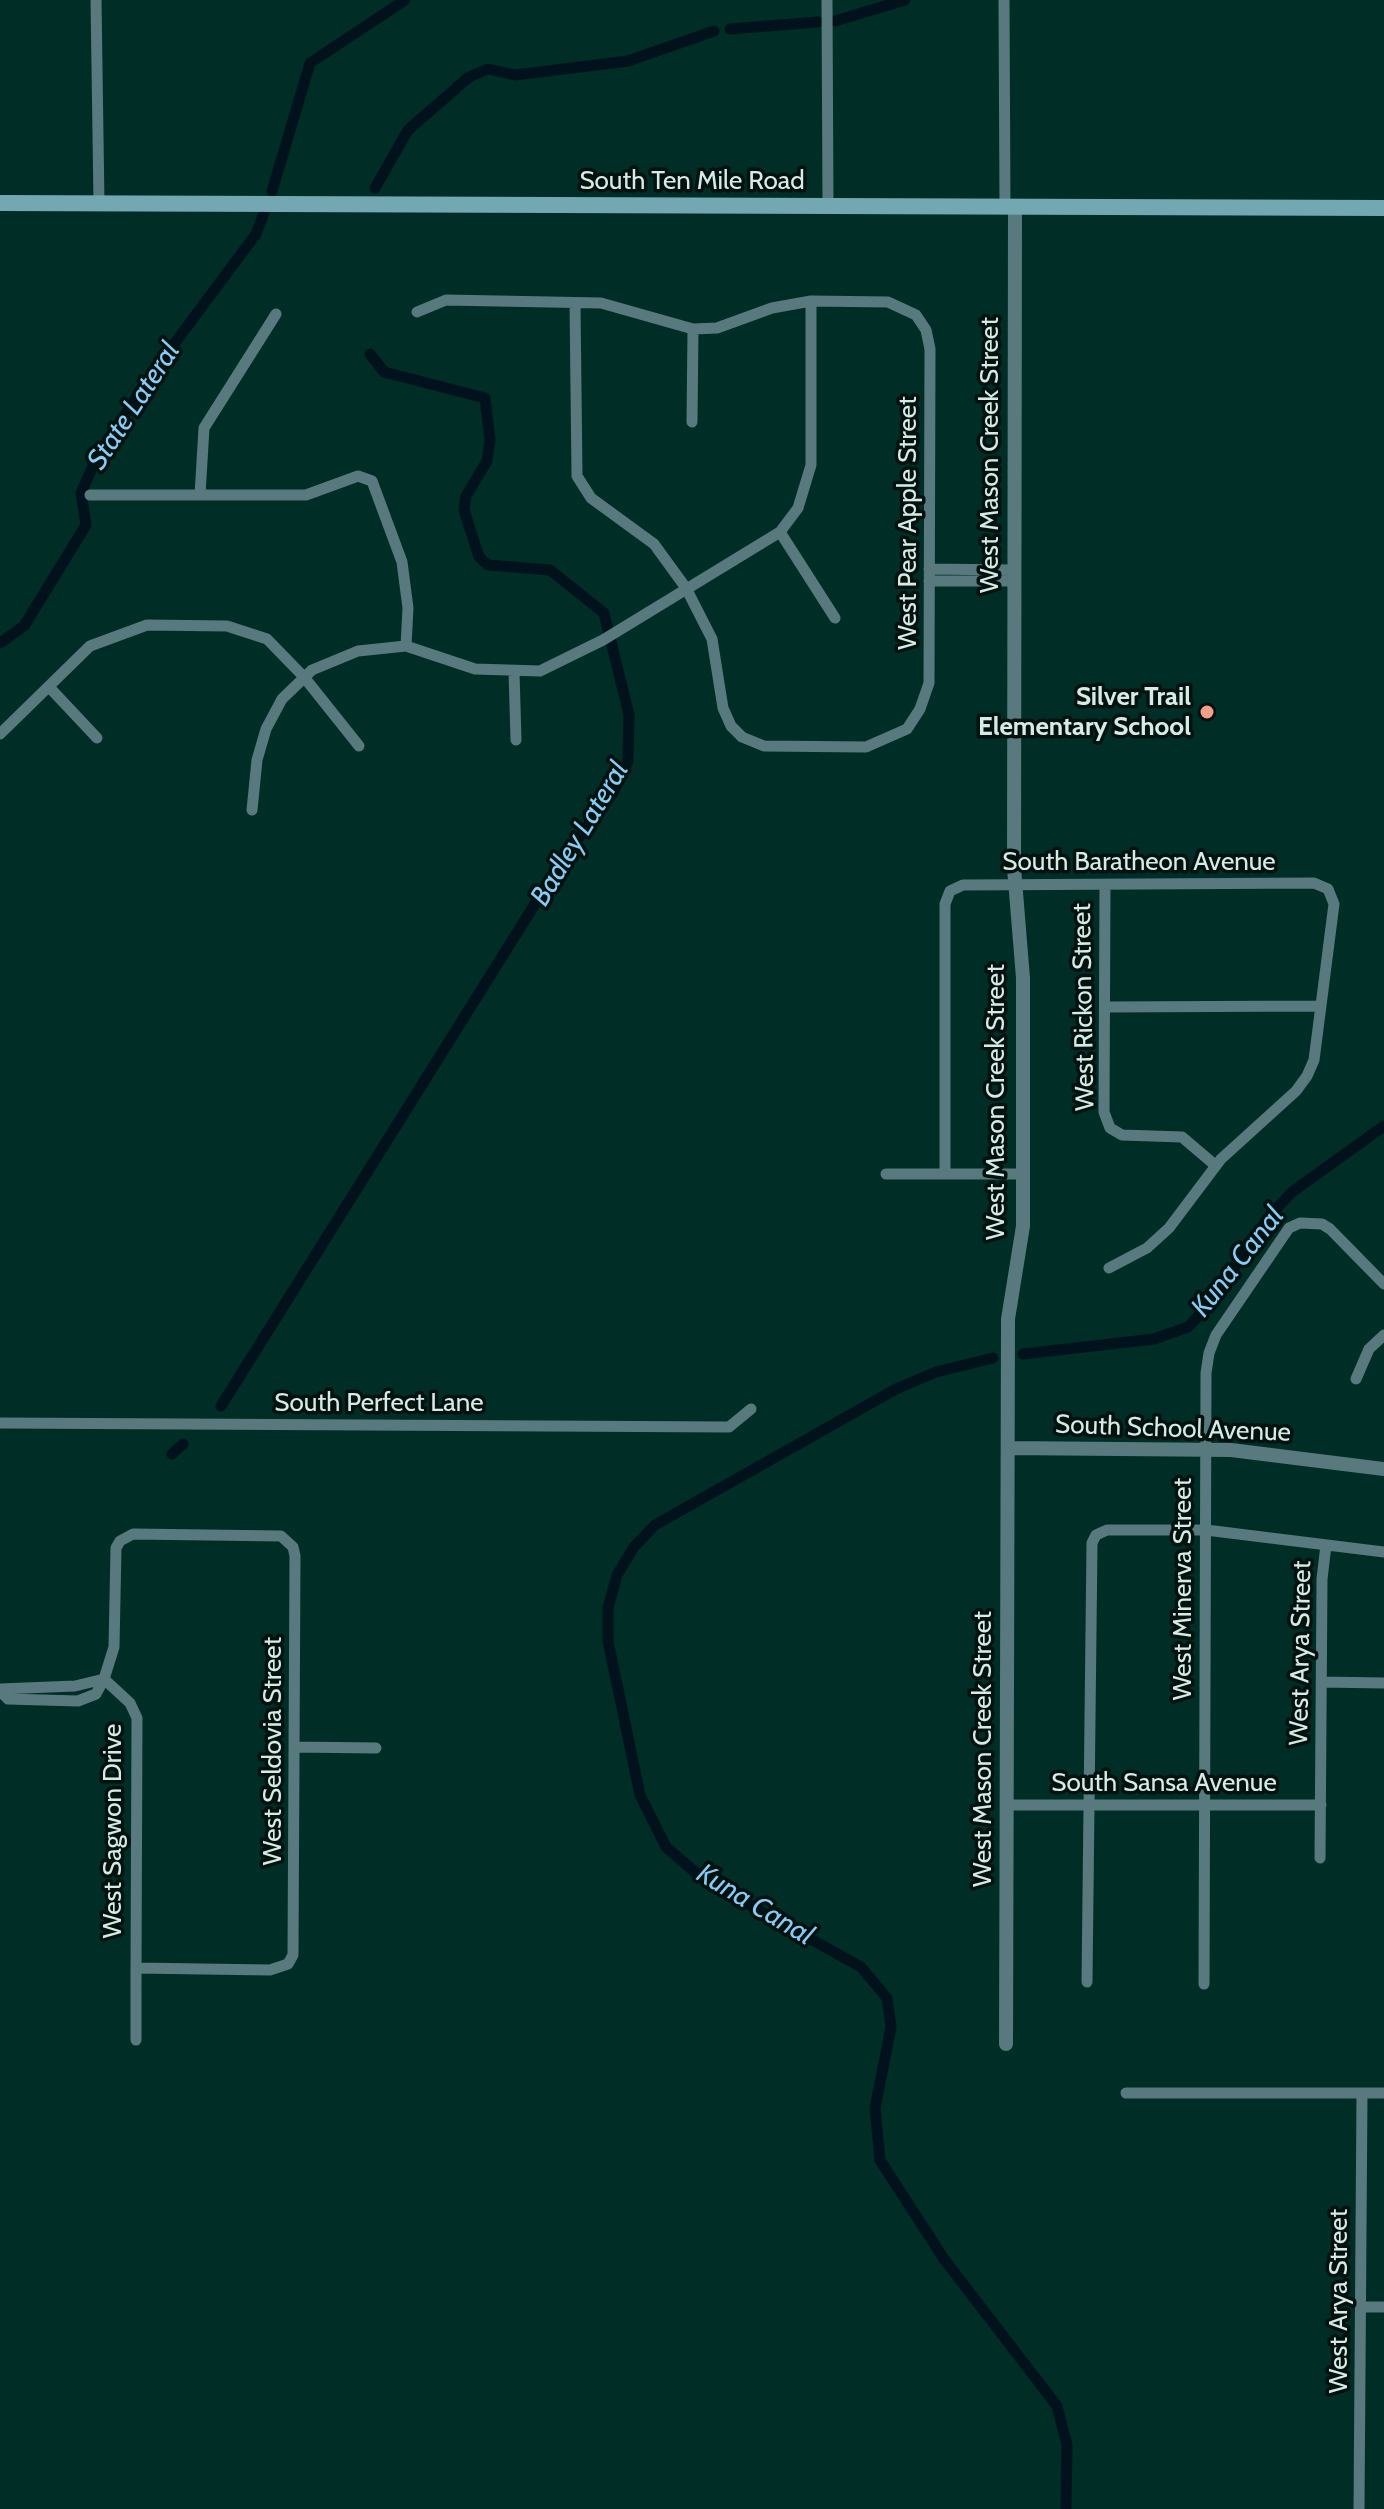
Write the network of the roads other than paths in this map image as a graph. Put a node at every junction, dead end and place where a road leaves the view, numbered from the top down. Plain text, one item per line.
1 (96, 0) edge
2 (827, 0) edge
3 (1004, 0) edge
4 (0, 203) edge
5 (99, 203) junction
6 (828, 206) junction
7 (1010, 208) junction
8 (1384, 208) edge
9 (811, 301) junction
10 (575, 303) junction
11 (417, 312) dead end
12 (276, 314) dead end
13 (693, 329) junction
14 (692, 422) dead end
15 (90, 495) dead end
16 (200, 495) junction
17 (780, 532) junction
18 (929, 575) junction
19 (1013, 576) junction
20 (686, 588) junction
21 (835, 618) dead end
22 (406, 646) junction
23 (514, 672) junction
24 (304, 677) junction
25 (50, 688) junction
26 (0, 734) edge
27 (97, 738) dead end
28 (516, 740) dead end
29 (359, 746) dead end
30 (252, 810) dead end
31 (1015, 885) junction
32 (1105, 885) junction
33 (1321, 1006) junction
34 (1105, 1007) junction
35 (1215, 1165) junction
36 (886, 1174) dead end
37 (945, 1174) junction
38 (1022, 1174) junction
39 (1109, 1268) dead end
40 (1384, 1284) edge
41 (1384, 1335) edge
42 (1356, 1379) dead end
43 (751, 1409) dead end
44 (0, 1423) edge
45 (1008, 1448) junction
46 (1206, 1450) junction
47 (1384, 1469) edge
48 (1206, 1530) junction
49 (1326, 1545) junction
50 (1384, 1552) edge
51 (104, 1679) junction
52 (1321, 1682) junction
53 (1384, 1683) edge
54 (0, 1690) edge
55 (295, 1747) junction
56 (376, 1748) dead end
57 (1007, 1805) junction
58 (1089, 1805) junction
59 (1205, 1805) junction
60 (1321, 1805) junction
61 (1320, 1858) dead end
62 (136, 1968) junction
63 (1087, 1982) dead end
64 (1204, 1984) dead end
65 (136, 2040) dead end
66 (1006, 2044) dead end
67 (1126, 2093) dead end
68 (1362, 2093) junction
69 (1384, 2093) edge
70 (1361, 2307) junction
71 (1384, 2307) edge
72 (1359, 2509) edge

1 - 5 street
2 - 6 street
3 - 7 street
4 - 5 main road, South Ten Mile Road
5 - 6 main road, South Ten Mile Road
6 - 7 main road, South Ten Mile Road
7 - 8 main road, South Ten Mile Road
7 - 19 street, West Mason Creek Street
9 - 13 street
9 - 17 street
9 - 18 street, West Pear Apple Street
10 - 11 street
10 - 13 street
10 - 20 street
12 - 16 street
13 - 14 street
15 - 16 street
16 - 22 street
17 - 20 street
17 - 21 street
18 - 19 street
18 - 20 street, West Pear Apple Street
19 - 31 street, West Mason Creek Street
20 - 23 street
22 - 23 street
22 - 24 street
23 - 28 street
24 - 25 street
24 - 29 street
24 - 30 street
25 - 26 street
25 - 27 street
31 - 32 street, South Baratheon Avenue
31 - 37 street, South Baratheon Avenue
31 - 38 street, West Mason Creek Street
32 - 33 street, South Baratheon Avenue
32 - 34 street, West Rickon Street
33 - 34 street
33 - 35 street
34 - 35 street, West Rickon Street
35 - 39 street
36 - 37 street
37 - 38 street
38 - 45 street, West Mason Creek Street
40 - 46 street, West Minerva Street
41 - 42 street
43 - 44 street, South Perfect Lane
45 - 46 street, South School Avenue
45 - 57 street, West Mason Creek Street
46 - 47 street, South School Avenue
46 - 48 street, West Minerva Street
48 - 49 street
48 - 58 street
48 - 59 street, West Minerva Street
49 - 50 street
49 - 52 street, West Arya Street
51 - 54 street
51 - 55 street, West Seldovia Street
51 - 62 street, West Sagwon Drive
52 - 53 street
52 - 60 street, West Arya Street
55 - 56 street
55 - 62 street, West Seldovia Street
57 - 58 street, South Sansa Avenue
57 - 66 street, West Mason Creek Street
58 - 59 street, South Sansa Avenue
58 - 63 street
59 - 60 street, South Sansa Avenue
59 - 64 street, West Minerva Street
60 - 61 street, West Arya Street
62 - 65 street, West Sagwon Drive
67 - 68 street
68 - 69 street
68 - 70 street, West Arya Street
70 - 71 street
70 - 72 street, West Arya Street

